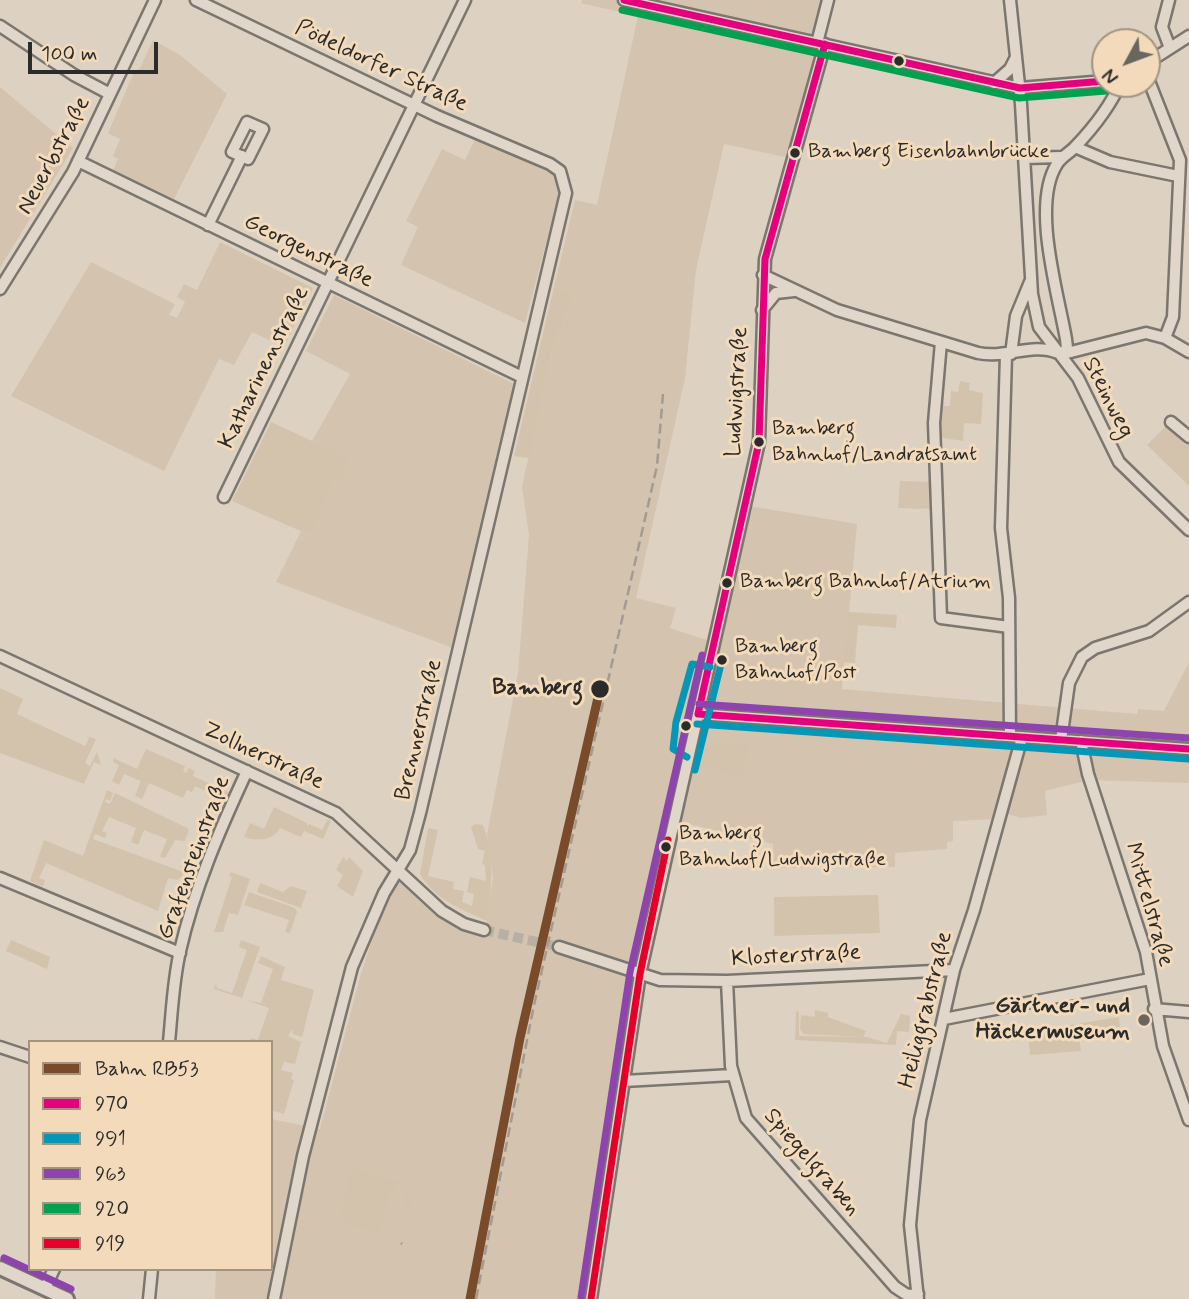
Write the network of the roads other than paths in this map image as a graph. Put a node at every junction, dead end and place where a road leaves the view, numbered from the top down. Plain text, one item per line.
1 (155, 0) edge
2 (196, 0) edge
3 (465, 0) edge
4 (624, 0) edge
5 (828, 0) edge
6 (1010, 0) edge
7 (1169, 0) edge
8 (0, 26) edge
9 (1189, 36) edge
10 (821, 43) junction
11 (1170, 48) junction
12 (1161, 54) edge
13 (1016, 56) junction
14 (1091, 82) edge
15 (994, 83) junction
16 (1020, 88) junction
17 (110, 94) junction
18 (1110, 98) edge
19 (1157, 98) edge
20 (414, 105) junction
21 (1075, 148) junction
22 (242, 156) dead end
23 (1061, 157) junction
24 (1025, 158) junction
25 (1185, 159) edge
26 (78, 161) junction
27 (550, 164) joint
28 (1178, 176) junction
29 (208, 225) junction
30 (763, 275) junction
31 (1031, 278) junction
32 (327, 283) junction
33 (0, 288) edge
34 (795, 291) junction
35 (762, 310) junction
36 (1165, 338) junction
37 (941, 342) junction
38 (1189, 352) edge
39 (1008, 354) junction
40 (1062, 354) junction
41 (522, 376) junction
42 (1171, 422) dead end
43 (1189, 437) edge
44 (224, 497) dead end
45 (1189, 530) edge
46 (1189, 602) edge
47 (1009, 627) junction
48 (0, 656) edge
49 (698, 714) junction
50 (1010, 736) junction
51 (1022, 737) junction
52 (1061, 740) junction
53 (1081, 741) junction
54 (1189, 750) edge
55 (247, 771) junction
56 (400, 870) junction
57 (0, 878) edge
58 (484, 930) tunnel mouth
59 (559, 947) tunnel mouth
60 (180, 953) junction
61 (954, 970) junction
62 (640, 974) junction
63 (1150, 979) junction
64 (727, 981) junction
65 (1154, 1009) junction
66 (1189, 1012) edge
67 (944, 1019) junction
68 (169, 1040) edge
69 (0, 1047) edge
70 (28, 1056) edge
71 (732, 1075) junction
72 (624, 1081) junction
73 (1185, 1097) edge
74 (1189, 1120) edge
75 (0, 1268) edge
76 (53, 1271) edge
77 (152, 1271) edge
78 (45, 1288) junction
79 (918, 1297) edge
80 (67, 1299) edge
81 (149, 1299) edge
82 (274, 1299) edge
83 (591, 1299) edge

1 - 17 street, Neuerbstraße
2 - 20 street, Pödeldorfer Straße
3 - 20 street, Katharinenstraße
4 - 10 street
5 - 10 street, Ludwigstraße
6 - 13 street
7 - 11 street
8 - 17 street
9 - 11 street
10 - 15 street
10 - 30 street, Ludwigstraße
11 - 12 street
13 - 15 street
13 - 16 street
14 - 16 street
15 - 16 street
16 - 24 street
17 - 26 street, Neuerbstraße
18 - 21 street
19 - 25 street
20 - 27 street, Pödeldorfer Straße
20 - 32 street, Katharinenstraße
21 - 23 street
21 - 28 street
22 - 29 street
23 - 24 street
23 - 40 street
24 - 31 street
25 - 28 street
26 - 29 street, Georgenstraße
26 - 33 street, Neuerbstraße
27 - 41 street, Brennerstraße
28 - 36 street
29 - 32 street, Georgenstraße
30 - 34 street, Steinweg
30 - 35 street, Ludwigstraße
31 - 39 street
31 - 40 street
32 - 41 street, Georgenstraße
32 - 44 street, Katharinenstraße
34 - 35 street, Ludwigstraße
34 - 37 street, Steinweg
35 - 49 street, Ludwigstraße
36 - 38 street
36 - 40 street
37 - 39 street, Steinweg
37 - 47 street
39 - 40 street, Steinweg
39 - 47 street
40 - 45 street, Steinweg
41 - 56 street, Brennerstraße
42 - 43 street
46 - 52 street
47 - 50 street
48 - 55 street, Zollnerstraße
49 - 50 street
49 - 62 street, Ludwigstraße
50 - 51 street
51 - 52 street
51 - 61 street, Heiliggrabstraße
52 - 53 street
53 - 54 street
53 - 63 street, Mittelstraße
55 - 56 street, Zollnerstraße
55 - 60 street, Grafensteinstraße
56 - 58 street, Zollnerstraße
56 - 82 street, Brennerstraße
57 - 60 street
59 - 62 street
60 - 68 street, Grafensteinstraße
61 - 64 street, Klosterstraße
61 - 67 street, Heiliggrabstraße
62 - 64 street, Klosterstraße
62 - 72 street, Ludwigstraße
63 - 65 street, Mittelstraße
63 - 67 street
64 - 71 street, Spiegelgraben
65 - 66 street
65 - 73 street, Mittelstraße
67 - 79 street, Heiliggrabstraße
69 - 70 street
71 - 72 street
71 - 79 street, Spiegelgraben
72 - 83 street, Ludwigstraße
73 - 74 street, Mittelstraße
75 - 78 main road
76 - 78 street
77 - 81 street
78 - 80 main road

